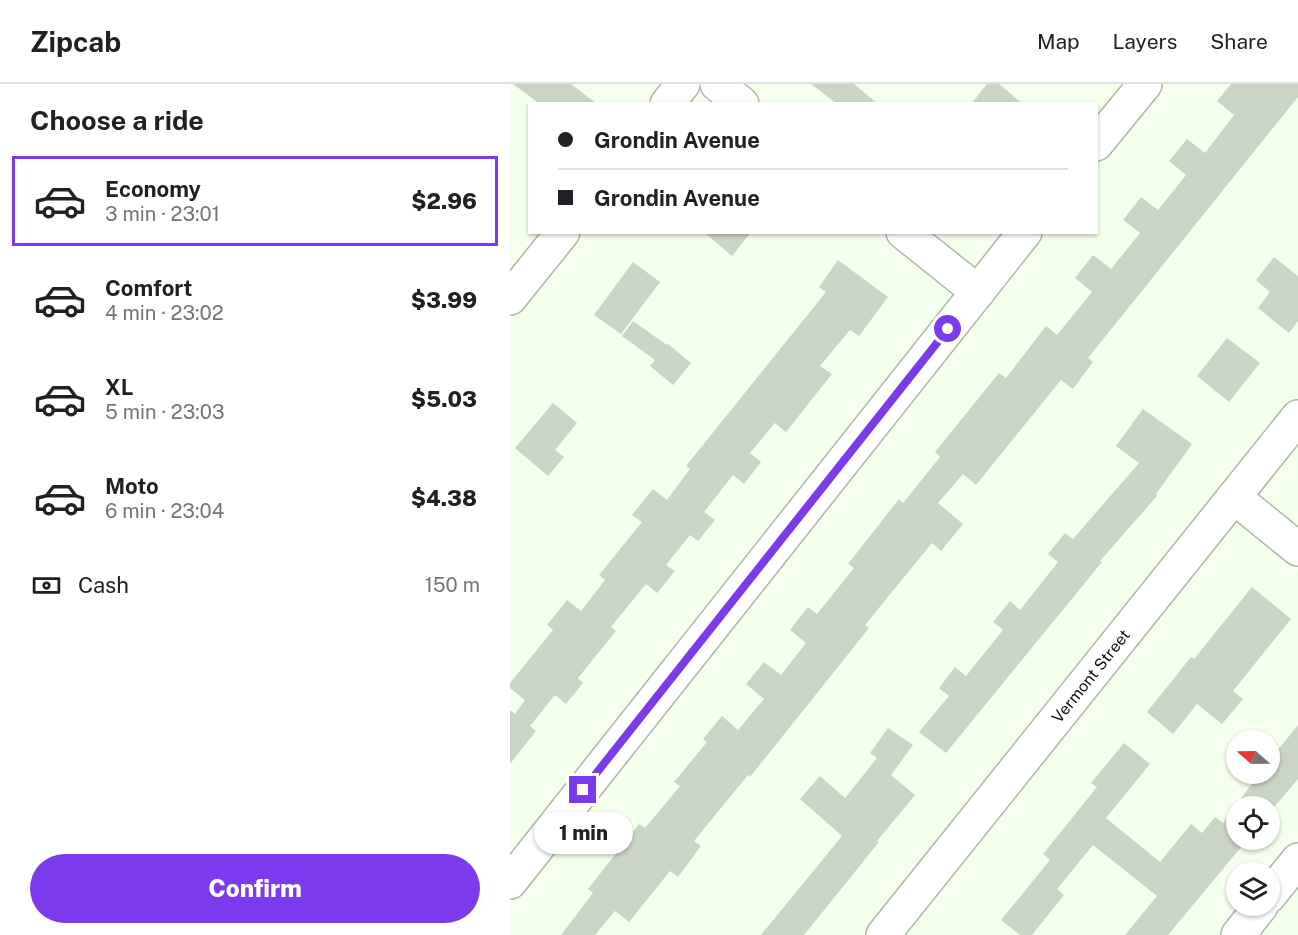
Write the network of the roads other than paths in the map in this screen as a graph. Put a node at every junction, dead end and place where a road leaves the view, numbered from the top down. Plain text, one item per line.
1 (682, 84) edge
2 (717, 84) edge
3 (1145, 84) edge
4 (668, 102) edge
5 (740, 102) edge
6 (1098, 142) edge
7 (561, 234) edge
8 (906, 234) edge
9 (1023, 234) edge
10 (978, 292) junction
11 (510, 298) edge
12 (1298, 417) edge
13 (1234, 497) junction
14 (1298, 549) edge
15 (1298, 860) edge
16 (510, 882) edge
17 (1280, 882) edge
18 (1253, 916) edge
19 (883, 935) edge
20 (1238, 935) edge

1 - 4 street
2 - 5 street
3 - 6 street
7 - 11 street
8 - 10 street
9 - 10 street
10 - 16 street
12 - 13 street, Vermont Street
13 - 14 street
13 - 19 street, Vermont Street
15 - 17 street
18 - 20 street

